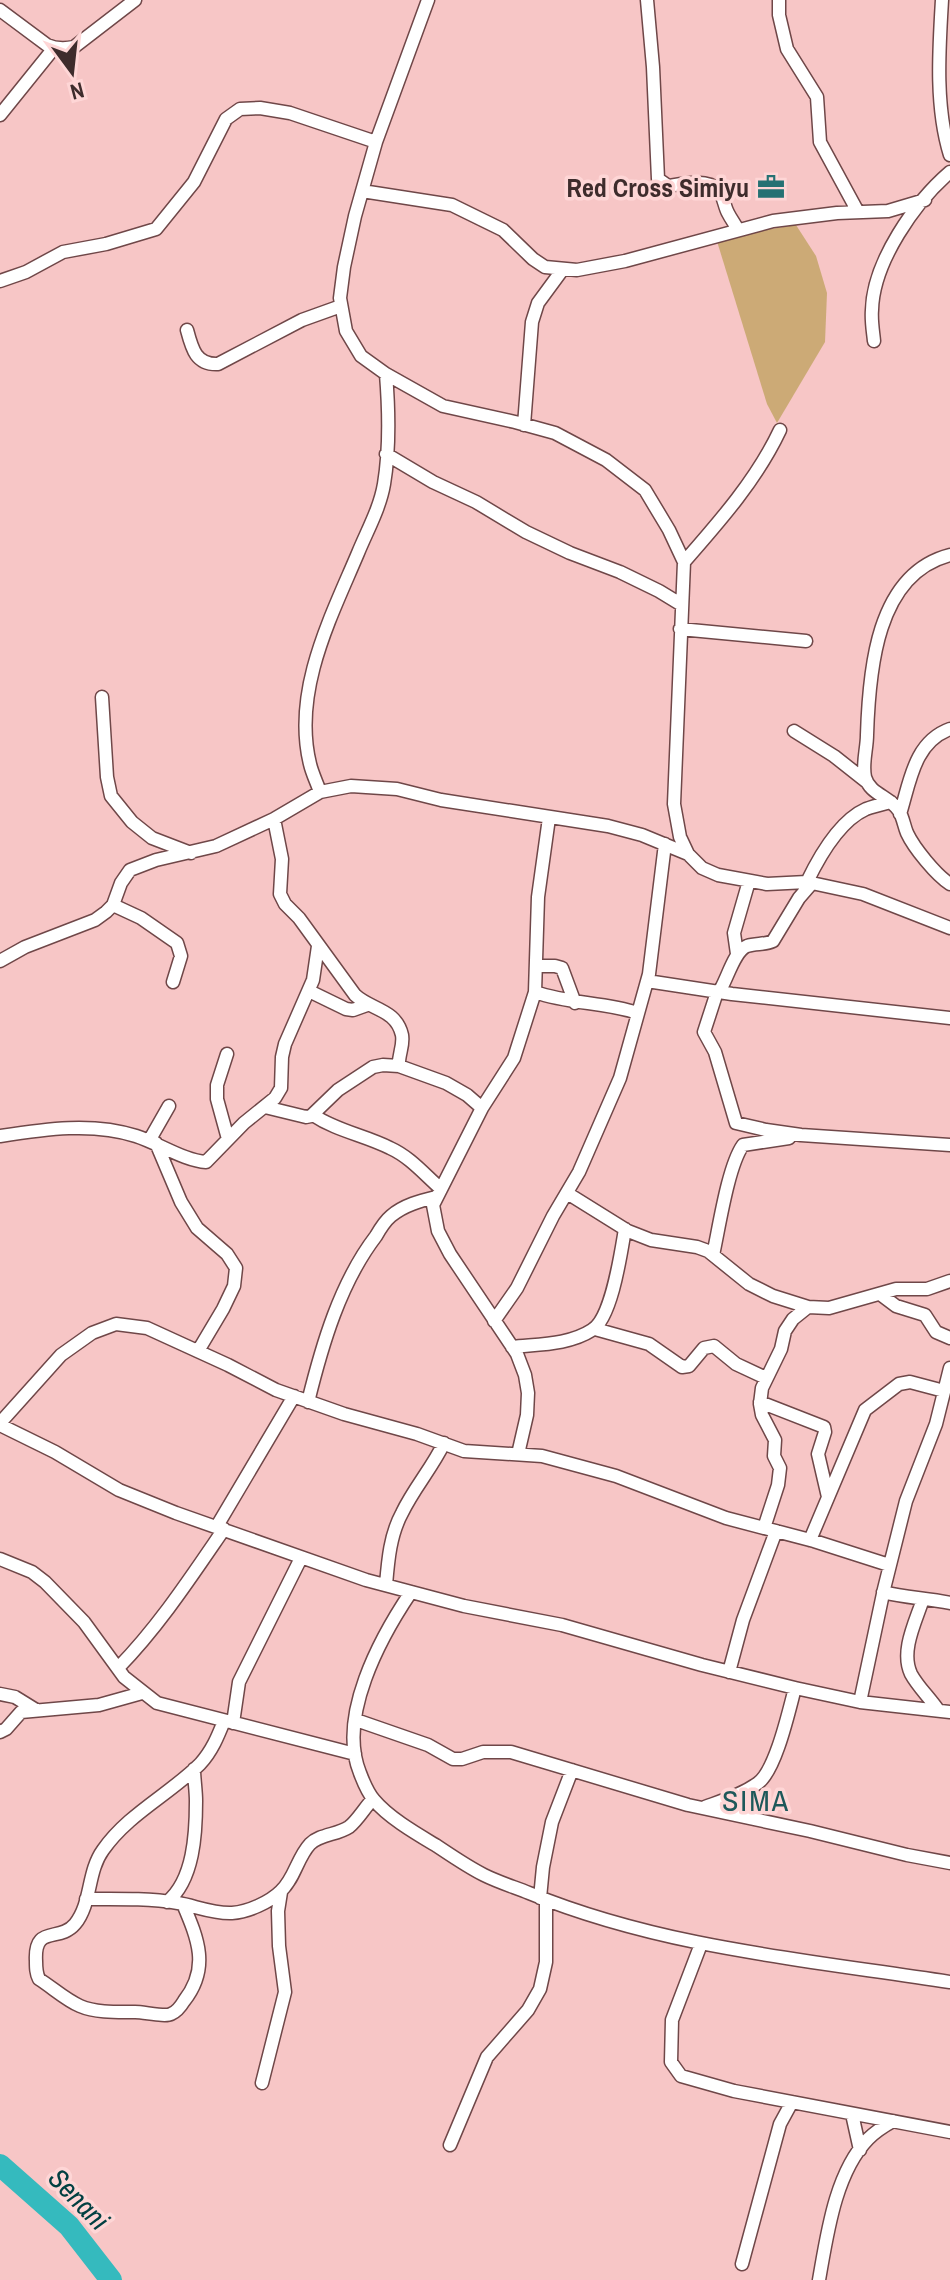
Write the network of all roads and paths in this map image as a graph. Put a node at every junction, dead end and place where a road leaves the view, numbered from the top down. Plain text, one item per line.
1 (135, 0) edge
2 (428, 0) edge
3 (647, 0) edge
4 (779, 0) edge
5 (942, 0) edge
6 (0, 10) edge
7 (54, 48) junction
8 (0, 115) edge
9 (376, 142) junction
10 (950, 155) edge
11 (950, 172) edge
12 (362, 191) junction
13 (925, 200) junction
14 (858, 212) junction
15 (738, 230) junction
16 (563, 269) junction
17 (0, 281) edge
18 (341, 306) junction
19 (187, 330) dead end
20 (874, 341) dead end
21 (386, 374) junction
22 (524, 425) junction
23 (780, 430) dead end
24 (386, 454) junction
25 (950, 555) edge
26 (684, 562) junction
27 (682, 605) junction
28 (680, 629) junction
29 (806, 641) dead end
30 (102, 697) dead end
31 (950, 729) edge
32 (794, 731) dead end
33 (867, 782) junction
34 (320, 792) junction
35 (891, 802) junction
36 (900, 814) junction
37 (549, 818) junction
38 (274, 819) junction
39 (665, 844) junction
40 (191, 853) junction
41 (688, 854) junction
42 (749, 881) junction
43 (809, 883) junction
44 (950, 884) edge
45 (113, 905) junction
46 (950, 928) edge
47 (318, 946) junction
48 (737, 954) junction
49 (0, 961) edge
50 (536, 966) junction
51 (647, 981) junction
52 (173, 982) dead end
53 (309, 991) junction
54 (535, 992) junction
55 (718, 992) junction
56 (575, 1003) junction
57 (367, 1005) junction
58 (638, 1013) junction
59 (950, 1018) edge
60 (227, 1054) dead end
61 (399, 1066) junction
62 (169, 1106) dead end
63 (265, 1107) junction
64 (482, 1108) junction
65 (313, 1115) junction
66 (801, 1135) junction
67 (0, 1136) edge
68 (228, 1139) junction
69 (152, 1142) junction
70 (950, 1145) edge
71 (438, 1193) junction
72 (567, 1193) junction
73 (625, 1229) junction
74 (713, 1255) junction
75 (950, 1281) edge
76 (880, 1294) junction
77 (808, 1307) junction
78 (494, 1321) junction
79 (595, 1329) junction
80 (950, 1338) edge
81 (512, 1347) junction
82 (198, 1351) junction
83 (950, 1368) edge
84 (766, 1378) junction
85 (947, 1388) edge
86 (294, 1396) junction
87 (308, 1402) junction
88 (760, 1402) junction
89 (0, 1424) edge
90 (444, 1443) junction
91 (518, 1454) junction
92 (828, 1497) junction
93 (221, 1528) junction
94 (770, 1529) junction
95 (810, 1540) junction
96 (301, 1558) junction
97 (0, 1559) edge
98 (889, 1565) junction
99 (386, 1585) junction
100 (411, 1592) junction
101 (883, 1592) junction
102 (923, 1599) junction
103 (950, 1603) edge
104 (118, 1668) junction
105 (729, 1672) junction
106 (795, 1688) junction
107 (142, 1693) junction
108 (0, 1694) edge
109 (860, 1702) junction
110 (36, 1710) junction
111 (944, 1711) edge
112 (356, 1720) junction
113 (229, 1722) junction
114 (0, 1732) edge
115 (355, 1754) junction
116 (194, 1769) junction
117 (572, 1770) junction
118 (373, 1799) junction
119 (702, 1808) junction
120 (950, 1863) edge
121 (281, 1892) junction
122 (86, 1899) junction
123 (543, 1899) junction
124 (167, 1902) junction
125 (183, 1904) junction
126 (701, 1944) junction
127 (950, 1982) edge
128 (262, 2083) dead end
129 (792, 2102) junction
130 (852, 2114) junction
131 (893, 2121) junction
132 (950, 2132) edge
133 (450, 2145) dead end
134 (860, 2150) junction
135 (742, 2264) dead end
136 (819, 2280) edge

1 - 7 street
2 - 9 street
3 - 15 street
4 - 14 street
5 - 10 street
6 - 7 street
7 - 8 street
9 - 12 street
9 - 17 street
11 - 13 street
12 - 16 street
12 - 18 street
13 - 14 street
13 - 20 street
14 - 15 street
15 - 16 street
16 - 22 street
18 - 19 street
18 - 21 street
21 - 22 street
21 - 24 street
22 - 26 street
23 - 26 street
24 - 27 street
24 - 34 street
25 - 33 street
26 - 27 street
27 - 28 street
28 - 29 street
28 - 41 street
30 - 40 street
31 - 36 street
32 - 33 street
33 - 35 street
34 - 37 street
34 - 38 street
35 - 36 street
35 - 43 street
36 - 44 street
37 - 39 street
37 - 50 street
38 - 40 street
38 - 47 street
39 - 41 street
39 - 51 street
40 - 45 street
41 - 42 street
42 - 43 street
42 - 48 street
43 - 46 street
43 - 48 street
45 - 49 street
45 - 52 street
47 - 53 street
47 - 57 street
48 - 55 street
50 - 54 street
50 - 56 street
51 - 55 street
51 - 58 street
53 - 57 street
53 - 63 street
54 - 56 street
54 - 64 street
55 - 59 street
55 - 66 street
56 - 58 street
57 - 61 street
58 - 72 street
60 - 68 street
61 - 64 street
61 - 65 street
62 - 69 street
63 - 65 street
63 - 68 street
64 - 71 street
65 - 71 street
66 - 70 street
66 - 74 street
67 - 69 street
68 - 69 street
69 - 82 street
71 - 78 street
71 - 87 street
72 - 73 street
72 - 78 street
73 - 74 street
73 - 79 street
74 - 77 street
75 - 76 street
76 - 77 street
76 - 80 street
77 - 84 street
78 - 81 street
79 - 81 street
79 - 84 street
81 - 91 street
82 - 86 street
82 - 89 street
83 - 85 street
84 - 88 street
85 - 92 street
85 - 98 street
86 - 87 street
86 - 93 street
87 - 90 street
88 - 92 street
88 - 94 street
89 - 93 street
90 - 91 street
90 - 99 street
91 - 94 street
92 - 95 street
93 - 96 street
93 - 104 street
94 - 95 street
94 - 105 street
95 - 98 street
96 - 99 street
96 - 113 street
97 - 104 street
98 - 101 street
99 - 100 street
100 - 105 street
100 - 112 street
101 - 102 street
101 - 109 street
102 - 103 street
102 - 111 street
104 - 107 street
105 - 106 street
106 - 109 street
106 - 119 street
107 - 110 street
107 - 113 street
108 - 110 street
109 - 111 street
110 - 114 street
112 - 115 street
112 - 117 street
113 - 115 street
113 - 116 street
115 - 118 street
116 - 122 street
116 - 124 street
117 - 119 street
117 - 123 street
118 - 121 street
118 - 123 street
119 - 120 street
121 - 125 street
121 - 128 street
122 - 124 street
122 - 125 street
123 - 126 street
123 - 133 street
124 - 125 street
126 - 127 street
126 - 129 street
129 - 130 street
129 - 135 street
130 - 131 street
130 - 134 street
131 - 132 street
131 - 134 street
134 - 136 street

